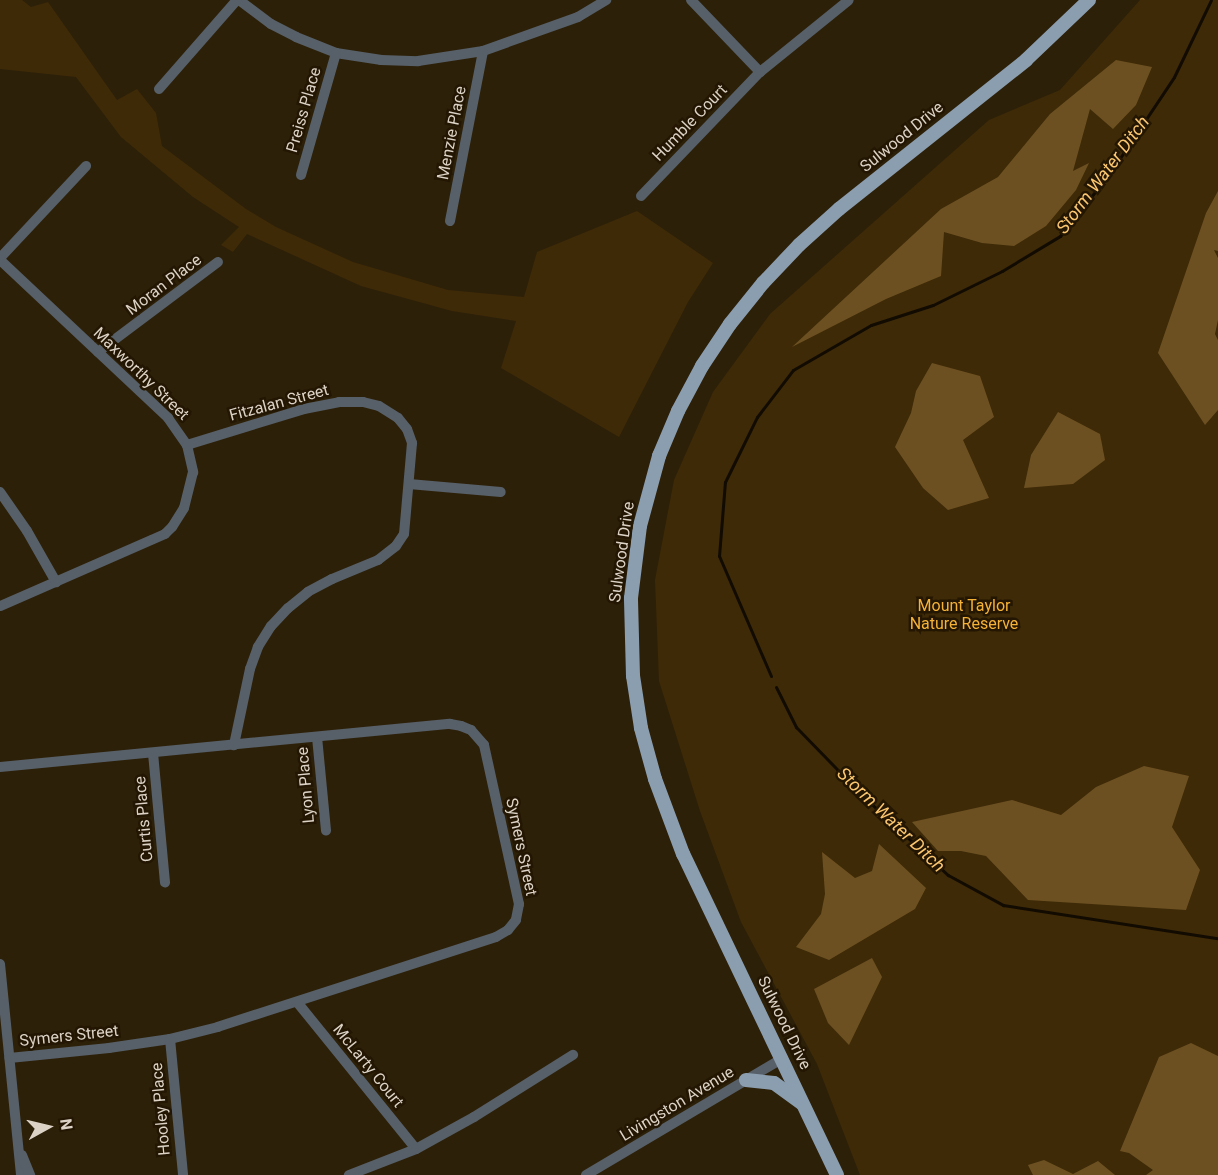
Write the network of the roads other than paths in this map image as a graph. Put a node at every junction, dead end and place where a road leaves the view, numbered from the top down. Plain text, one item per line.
1 (238, 0) edge
2 (606, 0) edge
3 (691, 0) edge
4 (849, 0) edge
5 (1089, 0) edge
6 (483, 51) junction
7 (336, 53) junction
8 (760, 72) junction
9 (159, 89) dead end
10 (86, 166) dead end
11 (301, 175) dead end
12 (640, 196) dead end
13 (450, 221) dead end
14 (0, 259) edge
15 (218, 262) dead end
16 (98, 352) junction
17 (187, 445) junction
18 (409, 484) junction
19 (0, 492) edge
20 (501, 492) dead end
21 (56, 582) junction
22 (0, 606) edge
23 (317, 737) junction
24 (234, 745) junction
25 (153, 753) junction
26 (0, 767) edge
27 (326, 831) dead end
28 (165, 882) dead end
29 (0, 964) edge
30 (1, 977) edge
31 (297, 1002) junction
32 (170, 1039) junction
33 (573, 1055) dead end
34 (9, 1058) junction
35 (783, 1058) junction
36 (746, 1080) junction
37 (806, 1107) junction
38 (16, 1128) junction
39 (416, 1149) junction
40 (21, 1175) edge
41 (30, 1175) edge
42 (183, 1175) edge
43 (350, 1175) edge
44 (586, 1175) edge
45 (837, 1175) edge

1 - 7 street
1 - 9 street
2 - 6 street
3 - 8 street
4 - 8 street, Humble Court
5 - 35 main road, Sulwood Drive
6 - 7 street
6 - 13 street, Menzie Place
7 - 11 street, Preiss Place
8 - 12 street, Humble Court
10 - 14 street
14 - 16 street, Maxworthy Street
15 - 16 street, Moran Place
16 - 17 street, Maxworthy Street
17 - 18 street, Fitzalan Street
17 - 21 street, Maxworthy Street
18 - 20 street
18 - 24 street, Fitzalan Street
19 - 21 street
21 - 22 street, Maxworthy Street
23 - 24 street, Symers Street
23 - 27 street, Lyon Place
23 - 31 street, Symers Street
24 - 25 street, Symers Street
25 - 26 street, Symers Street
25 - 28 street, Curtis Place
29 - 30 street
30 - 34 street
31 - 32 street, Symers Street
31 - 39 street, McLarty Court
32 - 34 street, Symers Street
32 - 42 street, Hooley Place
33 - 39 street
34 - 38 street
35 - 36 street, Livingston Avenue
35 - 37 main road, Sulwood Drive
36 - 37 main road
36 - 44 street, Livingston Avenue
37 - 45 main road, Sulwood Drive
38 - 40 street
38 - 41 street
39 - 43 street

